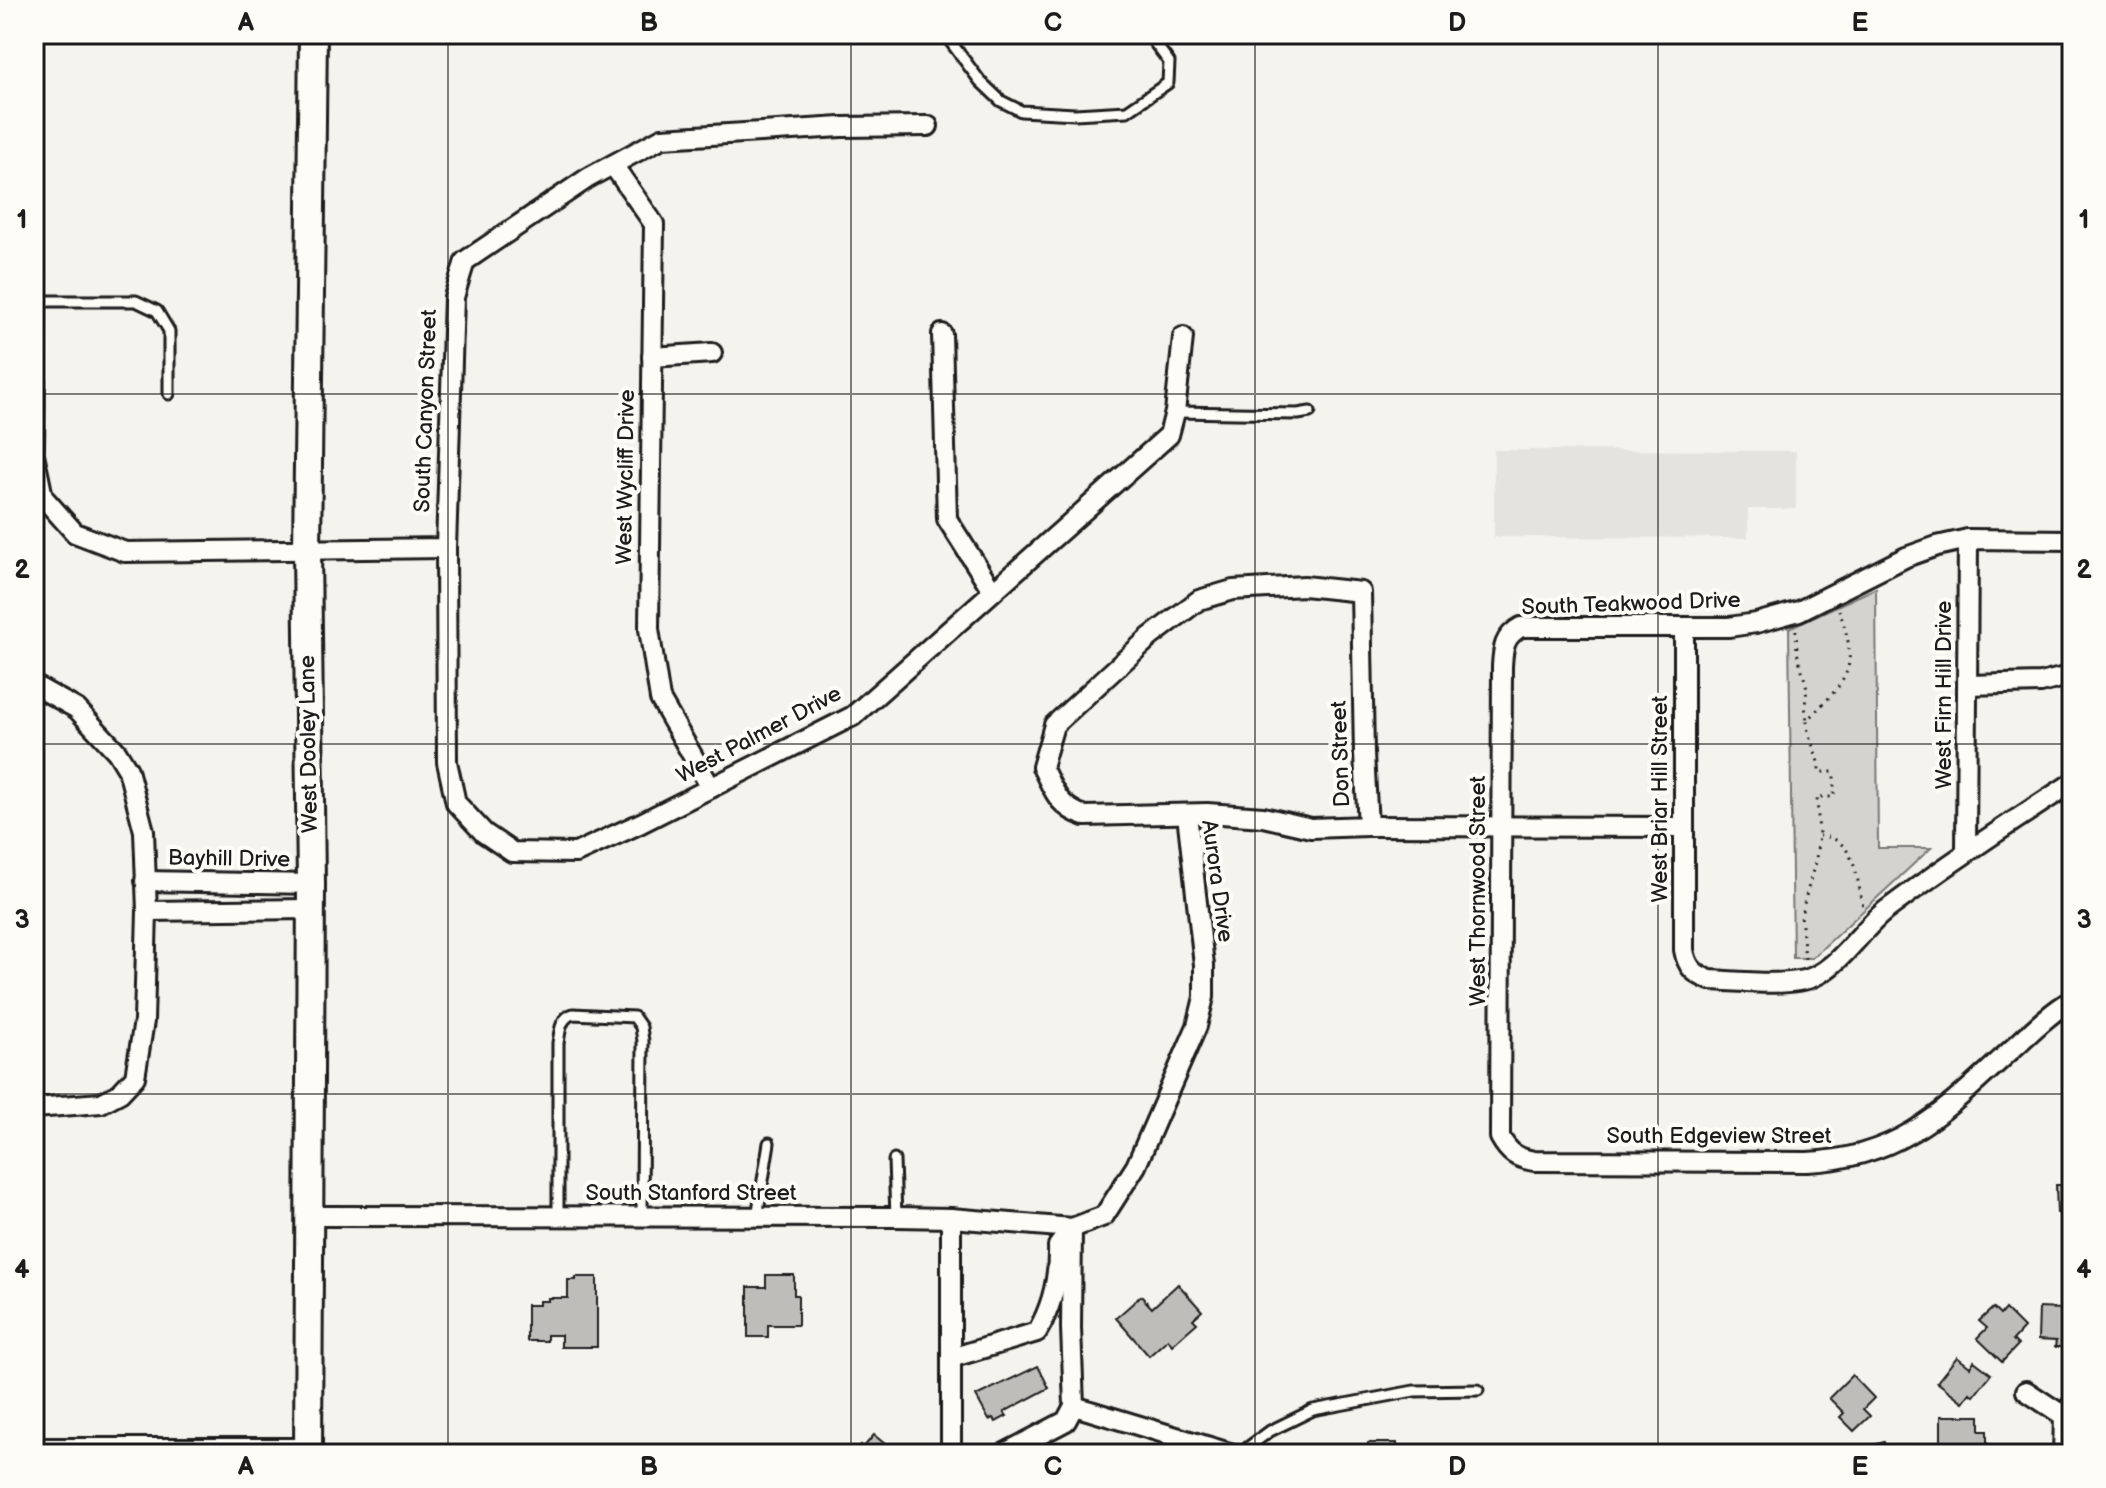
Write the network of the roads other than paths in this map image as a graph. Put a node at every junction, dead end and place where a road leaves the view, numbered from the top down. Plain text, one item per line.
1 (313, 34) edge
2 (948, 34) edge
3 (1148, 34) edge
4 (928, 126) dead end
5 (613, 165) junction
6 (34, 273) edge
7 (36, 301) junction
8 (942, 334) dead end
9 (1183, 337) dead end
10 (712, 353) dead end
11 (652, 357) junction
12 (169, 394) dead end
13 (1175, 412) junction
14 (1310, 412) dead end
15 (34, 451) edge
16 (1968, 539) junction
17 (2072, 540) edge
18 (446, 548) junction
19 (307, 550) junction
20 (1268, 588) joint
21 (992, 590) junction
22 (1684, 627) junction
23 (1510, 633) joint
24 (2072, 675) edge
25 (34, 685) edge
26 (1968, 685) junction
27 (2072, 783) edge
28 (711, 788) junction
29 (1187, 814) junction
30 (1368, 826) junction
31 (1503, 827) junction
32 (1684, 827) junction
33 (1966, 851) junction
34 (145, 881) junction
35 (311, 896) junction
36 (147, 911) junction
37 (2072, 1000) edge
38 (34, 1108) edge
39 (769, 1143) dead end
40 (1507, 1150) joint
41 (894, 1160) dead end
42 (309, 1216) junction
43 (558, 1216) junction
44 (642, 1217) junction
45 (757, 1217) junction
46 (896, 1217) junction
47 (951, 1218) junction
48 (1072, 1228) junction
49 (951, 1358) junction
50 (1478, 1390) dead end
51 (2026, 1391) dead end
52 (1074, 1406) junction
53 (2068, 1410) edge
54 (34, 1448) edge
55 (308, 1451) edge
56 (194, 1452) edge
57 (951, 1454) edge
58 (1003, 1454) edge
59 (1233, 1454) edge
60 (1239, 1454) edge
61 (2063, 1454) edge

1 - 19 street, West Dooley Lane
2 - 3 lane
4 - 5 street, South Canyon Street
5 - 11 street, West Wycliff Drive
5 - 18 street, South Canyon Street
6 - 7 street
7 - 12 lane
7 - 15 street
8 - 21 street
9 - 13 street, West Palmer Drive
10 - 11 street
11 - 28 street, West Wycliff Drive
13 - 14 lane
13 - 21 street, West Palmer Drive
15 - 19 street
16 - 17 street, South Teakwood Drive
16 - 22 street, South Teakwood Drive
16 - 26 street, West Firn Hill Drive
18 - 19 street
18 - 28 street, West Palmer Drive
19 - 35 street, West Dooley Lane
20 - 29 street, Aurora Drive
20 - 30 street, Don Street
21 - 28 street, West Palmer Drive
22 - 23 street, South Teakwood Drive
22 - 32 street, West Briar Hill Street
23 - 31 street, West Thornwood Street
24 - 26 street
25 - 34 street
26 - 33 street, West Firn Hill Drive
27 - 33 street
29 - 30 street, Don Street
29 - 48 street, Aurora Drive
30 - 31 street
31 - 32 street
31 - 40 street, West Thornwood Street
32 - 33 street, West Briar Hill Street
34 - 35 street, Bayhill Drive
34 - 36 street
35 - 36 street
35 - 42 street, West Dooley Lane
36 - 38 street
37 - 40 street, South Edgeview Street
39 - 45 lane
41 - 46 lane
42 - 43 street, South Stanford Street
42 - 55 street, West Dooley Lane
43 - 44 street, South Stanford Street
43 - 44 lane
44 - 45 street, South Stanford Street
45 - 46 street, South Stanford Street
46 - 47 street, South Stanford Street
47 - 48 street, South Stanford Street
47 - 49 street
48 - 49 street
48 - 52 street
49 - 57 street
50 - 60 lane
51 - 53 street
52 - 58 street
52 - 59 street
53 - 61 street
54 - 56 street
55 - 56 street

